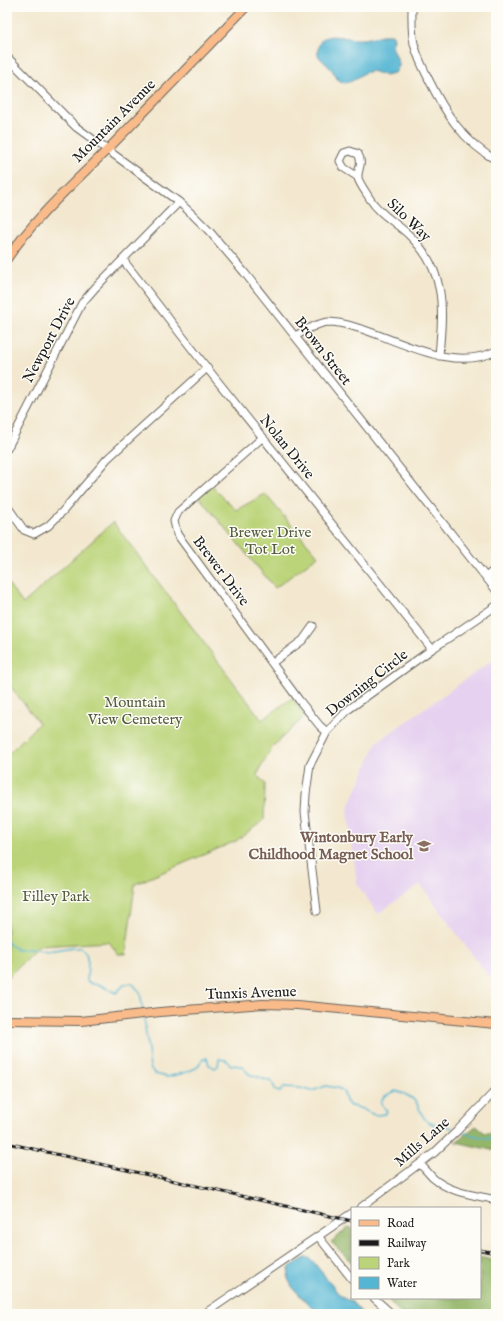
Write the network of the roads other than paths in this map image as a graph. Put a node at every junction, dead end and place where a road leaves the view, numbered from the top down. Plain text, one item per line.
1 (246, 7) edge
2 (412, 7) edge
3 (7, 57) edge
4 (107, 150) junction
5 (496, 160) edge
6 (358, 177) dead end
7 (179, 202) junction
8 (10, 250) edge
9 (7, 259) edge
10 (123, 260) junction
11 (294, 336) junction
12 (496, 351) edge
13 (439, 356) junction
14 (208, 368) junction
15 (263, 438) junction
16 (7, 449) edge
17 (7, 506) edge
18 (496, 568) edge
19 (486, 577) junction
20 (496, 590) edge
21 (496, 606) edge
22 (313, 626) dead end
23 (432, 649) junction
24 (272, 663) junction
25 (327, 732) junction
26 (317, 911) dead end
27 (7, 1020) edge
28 (496, 1024) edge
29 (496, 1090) edge
30 (420, 1164) junction
31 (496, 1200) edge
32 (361, 1207) edge
33 (351, 1214) edge
34 (318, 1236) junction
35 (351, 1278) edge
36 (375, 1299) edge
37 (204, 1314) edge
38 (392, 1314) edge

1 - 4 main road, Mountain Avenue
2 - 5 street
3 - 4 street, Brown Street
4 - 7 street, Brown Street
4 - 8 main road, Mountain Avenue
6 - 13 street, Silo Way
7 - 10 street, Newport Drive
7 - 11 street, Brown Street
8 - 9 main road, Mountain Avenue
10 - 14 street, Nolan Drive
10 - 16 street, Newport Drive
11 - 13 street
11 - 19 street, Brown Street
12 - 13 street
14 - 15 street, Nolan Drive
14 - 17 street
15 - 23 street, Nolan Drive
15 - 24 street, Brewer Drive
18 - 19 street
19 - 20 street, Brown Street
21 - 23 street, Downing Circle
22 - 24 street
23 - 25 street, Downing Circle
24 - 25 street, Brewer Drive
25 - 26 street, Downing Circle
27 - 28 main road, Tunxis Avenue
29 - 30 street, Mills Lane
30 - 31 street
30 - 32 street, Mills Lane
33 - 34 street
34 - 35 street
34 - 37 street
36 - 38 street

